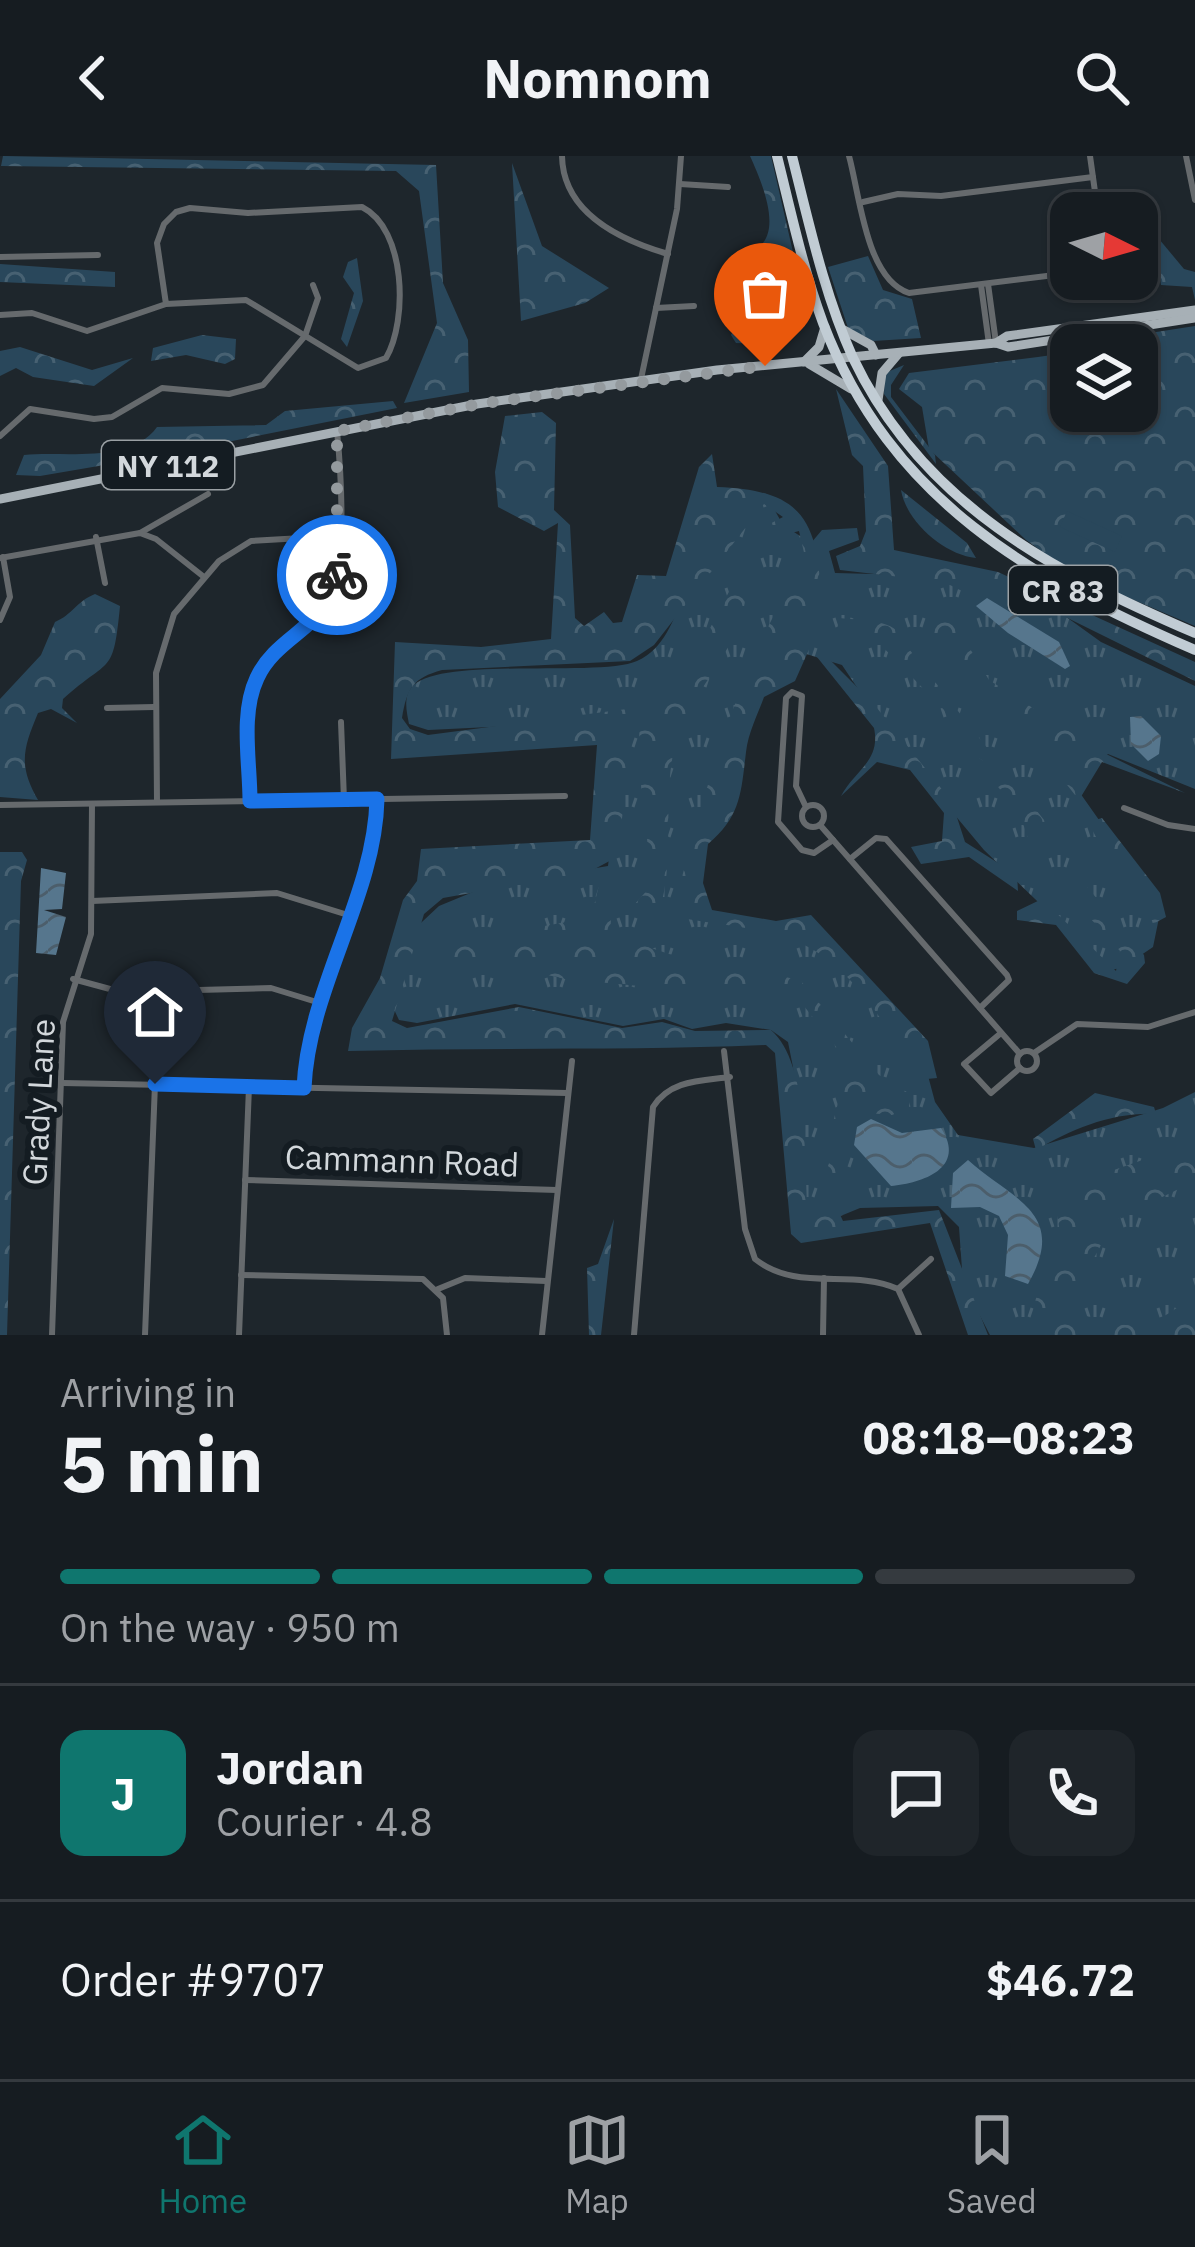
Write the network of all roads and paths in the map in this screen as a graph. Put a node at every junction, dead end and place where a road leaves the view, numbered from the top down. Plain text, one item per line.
1 (562, 156) edge
2 (681, 156) edge
3 (777, 156) edge
4 (792, 156) edge
5 (849, 156) edge
6 (1090, 156) edge
7 (1186, 156) edge
8 (1094, 177) junction
9 (680, 184) junction
10 (728, 187) dead end
11 (1096, 192) edge
12 (1195, 200) edge
13 (863, 202) junction
14 (668, 254) junction
15 (98, 255) dead end
16 (0, 257) edge
17 (1050, 276) edge
18 (313, 285) dead end
19 (985, 285) junction
20 (166, 304) junction
21 (694, 306) dead end
22 (656, 308) junction
23 (1195, 314) edge
24 (0, 315) edge
25 (825, 327) junction
26 (842, 329) junction
27 (304, 336) junction
28 (992, 343) junction
29 (899, 353) junction
30 (876, 355) junction
31 (846, 358) junction
32 (804, 362) junction
33 (641, 380) junction
34 (856, 390) junction
35 (878, 400) junction
36 (337, 431) junction
37 (0, 436) edge
38 (208, 494) dead end
39 (0, 499) edge
40 (140, 533) junction
41 (338, 536) junction
42 (1005, 536) junction
43 (96, 537) junction
44 (996, 548) junction
45 (2, 558) edge
46 (204, 577) junction
47 (105, 583) dead end
48 (0, 620) edge
49 (1195, 633) edge
50 (1195, 650) edge
51 (154, 707) junction
52 (107, 708) dead end
53 (341, 722) dead end
54 (784, 723) junction
55 (800, 724) junction
56 (565, 796) dead end
57 (377, 799) junction
58 (344, 800) junction
59 (250, 801) junction
60 (157, 803) junction
61 (92, 804) junction
62 (0, 805) edge
63 (806, 807) junction
64 (1124, 808) dead end
65 (805, 825) junction
66 (820, 825) junction
67 (1195, 829) edge
68 (791, 838) junction
69 (833, 840) junction
70 (850, 859) junction
71 (92, 901) junction
72 (349, 915) junction
73 (74, 979) junction
74 (320, 1003) junction
75 (980, 1008) junction
76 (1195, 1012) edge
77 (1001, 1033) junction
78 (724, 1051) dead end
79 (1034, 1053) junction
80 (1020, 1054) junction
81 (572, 1061) dead end
82 (1019, 1068) junction
83 (730, 1077) junction
84 (62, 1083) junction
85 (155, 1084) junction
86 (249, 1086) junction
87 (304, 1088) junction
88 (567, 1093) junction
89 (245, 1180) junction
90 (557, 1190) junction
91 (931, 1259) dead end
92 (242, 1275) junction
93 (824, 1278) junction
94 (546, 1281) junction
95 (898, 1289) junction
96 (438, 1290) junction
97 (52, 1335) edge
98 (146, 1335) edge
99 (239, 1335) edge
100 (447, 1335) edge
101 (542, 1335) edge
102 (634, 1335) edge
103 (823, 1335) edge
104 (919, 1335) edge

1 - 14 street
2 - 9 street
3 - 25 highway, CR 83
4 - 26 highway, CR 83
5 - 13 street
6 - 8 street
7 - 12 street
8 - 11 street
8 - 13 street
9 - 10 street
9 - 14 street
13 - 19 street
14 - 22 street
15 - 16 street
17 - 19 street
18 - 27 street
19 - 28 street
20 - 24 street
20 - 27 street
20 - 27 street
21 - 22 street
22 - 33 street
23 - 28 main road, NY 112
25 - 31 highway, CR 83
25 - 32 main road
26 - 30 main road
26 - 31 highway, CR 83
27 - 37 street
28 - 29 main road, NY 112
29 - 30 main road, NY 112
29 - 35 main road
30 - 31 main road, NY 112
31 - 32 main road, NY 112
31 - 34 highway, CR 83
31 - 35 highway, CR 83
32 - 33 main road, NY 112
32 - 34 main road
33 - 36 main road, NY 112
34 - 44 highway, CR 83
35 - 42 highway, CR 83
36 - 39 main road, NY 112
36 - 41 street
38 - 40 street
40 - 43 street
40 - 46 street
41 - 46 street
41 - 59 street
42 - 44 highway
42 - 49 highway, CR 83
43 - 45 street
43 - 47 street
44 - 50 highway, CR 83
45 - 48 street
46 - 51 street
51 - 52 street
51 - 60 street
53 - 58 street
54 - 55 street
54 - 55 street
54 - 68 street
55 - 63 street
56 - 57 street
57 - 58 street
57 - 72 street
58 - 59 street
59 - 60 street
60 - 61 street
61 - 62 street
61 - 71 street, Grady Lane
63 - 65 street
63 - 66 street
64 - 67 street
65 - 66 street
65 - 68 street
66 - 69 street
68 - 69 street
69 - 70 street
70 - 75 street
70 - 75 street
71 - 72 street
71 - 73 street, Grady Lane
72 - 74 street
73 - 74 street
73 - 84 street, Grady Lane
74 - 87 street
75 - 77 street
76 - 79 street
77 - 80 street
77 - 82 street
78 - 83 street
79 - 80 street
79 - 82 street
80 - 82 street
81 - 88 street
83 - 93 street
83 - 102 street
84 - 85 street
84 - 97 street, Grady Lane
85 - 86 street
85 - 98 street
86 - 87 street
86 - 89 street
87 - 88 street
88 - 90 street
89 - 90 street, Cammann Road
89 - 92 street
90 - 94 street
91 - 95 street
92 - 96 street
92 - 99 street
93 - 95 street
93 - 103 street
94 - 96 street
94 - 101 street
95 - 104 street
96 - 100 street

